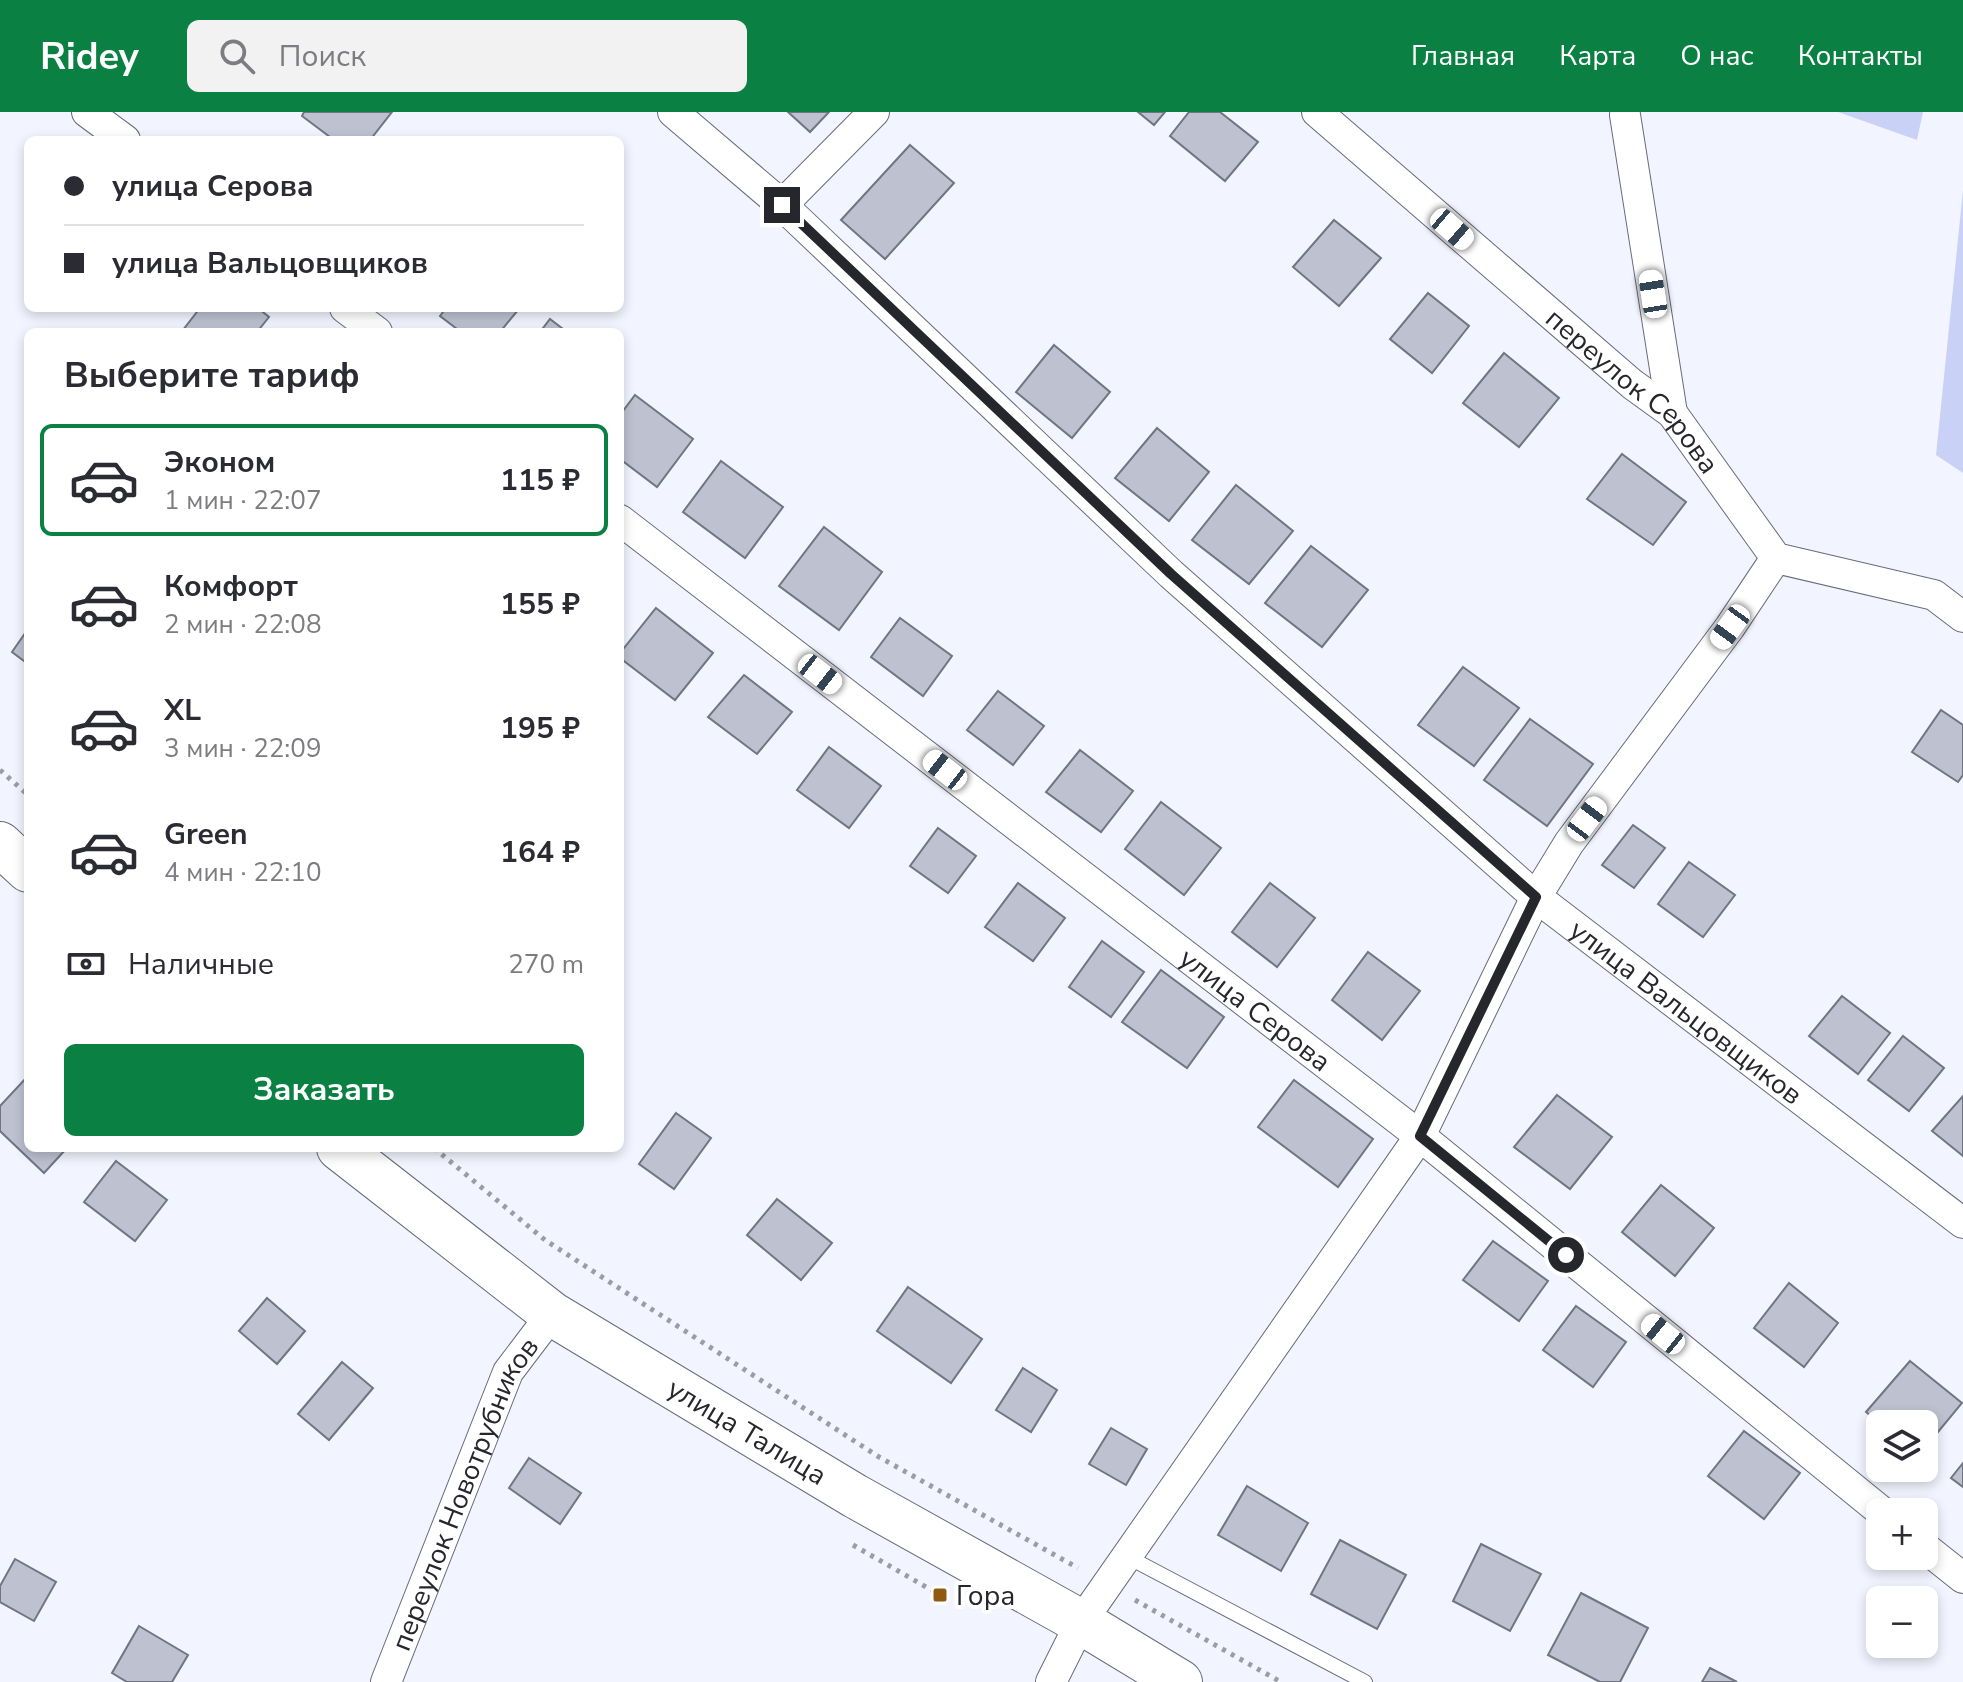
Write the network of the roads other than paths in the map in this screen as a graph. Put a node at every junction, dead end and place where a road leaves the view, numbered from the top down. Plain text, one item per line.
1 (87, 112) edge
2 (673, 112) edge
3 (874, 112) edge
4 (1317, 112) edge
5 (1625, 113) edge
6 (120, 136) edge
7 (782, 205) junction
8 (350, 312) edge
9 (372, 328) edge
10 (1672, 413) junction
11 (624, 523) edge
12 (1776, 558) junction
13 (1963, 617) edge
14 (1536, 897) junction
15 (1420, 1136) junction
16 (344, 1152) edge
17 (1963, 1223) edge
18 (552, 1314) junction
19 (1866, 1499) edge
20 (1128, 1557) junction
21 (1938, 1558) edge
22 (1963, 1578) edge
23 (1081, 1622) junction
24 (386, 1682) edge
25 (1051, 1682) edge
26 (1180, 1682) edge
27 (1365, 1682) edge

1 - 6 street
2 - 7 street, улица Вальцовщиков
3 - 7 street
4 - 10 street, переулок Серова
5 - 10 street
7 - 14 street, улица Вальцовщиков
8 - 9 street
10 - 12 street, переулок Серова
11 - 15 street, улица Серова
12 - 13 street
12 - 14 street
14 - 15 street
14 - 17 street, улица Вальцовщиков
15 - 19 street, улица Серова
15 - 20 street
16 - 18 main road, улица Талица
18 - 23 main road, улица Талица
18 - 24 street, переулок Новотрубников
20 - 23 street
20 - 27 lane
21 - 22 street
23 - 25 street
23 - 26 main road, улица Талица

